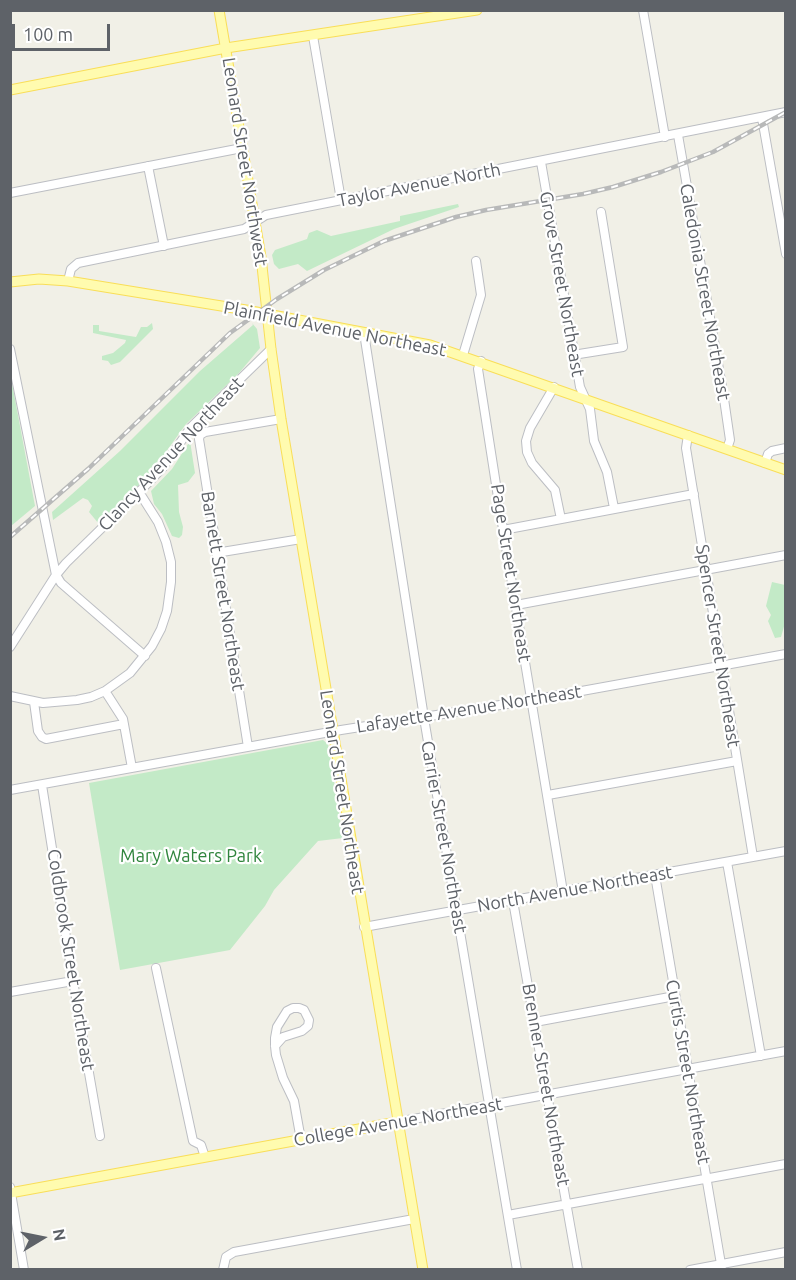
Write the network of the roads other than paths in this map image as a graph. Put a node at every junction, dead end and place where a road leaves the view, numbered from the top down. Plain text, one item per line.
1 (219, 10) edge
2 (477, 10) edge
3 (643, 10) edge
4 (313, 36) junction
5 (226, 48) junction
6 (10, 90) edge
7 (786, 112) edge
8 (762, 118) junction
9 (678, 135) junction
10 (665, 138) junction
11 (242, 148) junction
12 (541, 162) junction
13 (148, 166) junction
14 (10, 193) edge
15 (341, 200) junction
16 (601, 212) dead end
17 (255, 222) junction
18 (164, 246) junction
19 (786, 254) edge
20 (476, 261) dead end
21 (68, 281) junction
22 (10, 282) edge
23 (268, 314) junction
24 (364, 333) junction
25 (10, 349) edge
26 (271, 349) junction
27 (463, 355) junction
28 (573, 355) junction
29 (481, 361) junction
30 (554, 387) junction
31 (585, 398) junction
32 (281, 419) junction
33 (688, 435) junction
34 (786, 448) edge
35 (727, 449) junction
36 (765, 463) junction
37 (786, 470) edge
38 (139, 492) junction
39 (694, 494) junction
40 (614, 508) junction
41 (561, 519) junction
42 (503, 530) junction
43 (301, 539) junction
44 (216, 553) junction
45 (786, 555) edge
46 (706, 570) junction
47 (56, 575) junction
48 (516, 604) junction
49 (10, 647) edge
50 (786, 654) edge
51 (145, 656) junction
52 (721, 665) junction
53 (105, 691) junction
54 (10, 696) edge
55 (532, 700) junction
56 (34, 702) junction
57 (424, 717) junction
58 (124, 724) junction
59 (333, 732) junction
60 (248, 747) junction
61 (737, 761) junction
62 (132, 768) junction
63 (42, 785) junction
64 (10, 790) edge
65 (548, 795) junction
66 (786, 851) edge
67 (753, 857) junction
68 (727, 862) junction
69 (654, 875) junction
70 (563, 892) junction
71 (513, 901) junction
72 (457, 910) junction
73 (364, 927) junction
74 (156, 968) dead end
75 (73, 981) junction
76 (10, 992) edge
77 (675, 996) junction
78 (535, 1022) junction
79 (275, 1046) junction
80 (786, 1052) edge
81 (760, 1056) junction
82 (688, 1069) junction
83 (548, 1095) junction
84 (490, 1105) junction
85 (397, 1122) junction
86 (100, 1136) dead end
87 (301, 1140) junction
88 (205, 1157) junction
89 (786, 1164) edge
90 (707, 1179) junction
91 (11, 1191) edge
92 (566, 1204) junction
93 (508, 1215) junction
94 (414, 1219) junction
95 (786, 1252) edge
96 (721, 1267) edge
97 (24, 1269) edge
98 (223, 1269) edge
99 (423, 1269) edge
100 (517, 1269) edge
101 (578, 1269) edge
102 (690, 1269) edge

1 - 5 main road, Leonard Street Northwest
2 - 4 main road
3 - 10 street
4 - 5 main road
4 - 15 street
5 - 6 main road
5 - 11 main road, Leonard Street Northwest
7 - 8 street, Taylor Avenue North
8 - 9 street, Taylor Avenue North
8 - 19 street
9 - 10 street, Taylor Avenue North
9 - 35 street, Caledonia Street Northeast
10 - 12 street, Taylor Avenue North
11 - 13 street
11 - 17 main road, Leonard Street Northwest
12 - 15 street, Taylor Avenue North
12 - 28 street, Grove Street Northeast
13 - 14 street
13 - 18 street
15 - 17 street, Taylor Avenue North
16 - 28 street
17 - 18 street, Taylor Avenue North
17 - 23 main road, Leonard Street Northwest
18 - 21 street, Taylor Avenue North
20 - 27 street
21 - 22 main road, Plainfield Avenue Northeast
21 - 23 main road, Plainfield Avenue Northeast
23 - 24 main road, Plainfield Avenue Northeast
23 - 26 main road, Leonard Street Northeast
24 - 27 main road, Plainfield Avenue Northeast
24 - 57 street, Carrier Street Northeast
25 - 47 street
26 - 32 main road, Leonard Street Northeast
26 - 38 street, Clancy Avenue Northeast
27 - 29 main road, Plainfield Avenue Northeast
28 - 31 street, Grove Street Northeast
29 - 30 main road, Plainfield Avenue Northeast
29 - 42 street, Page Street Northeast
30 - 31 main road, Plainfield Avenue Northeast
30 - 41 street
31 - 33 main road, Plainfield Avenue Northeast
31 - 40 street, Grove Street Northeast
32 - 43 main road, Leonard Street Northeast
32 - 44 street, Barnett Street Northeast
33 - 35 main road, Plainfield Avenue Northeast
33 - 39 street, Spencer Street Northeast
34 - 36 street
35 - 36 main road, Plainfield Avenue Northeast
36 - 37 main road, Plainfield Avenue Northeast
38 - 47 street, Clancy Avenue Northeast
38 - 51 street
39 - 40 street
39 - 46 street, Spencer Street Northeast
40 - 41 street
41 - 42 street
42 - 48 street, Page Street Northeast
43 - 44 street
43 - 59 main road, Leonard Street Northeast
44 - 60 street, Barnett Street Northeast
45 - 46 street
46 - 48 street
46 - 52 street, Spencer Street Northeast
47 - 49 street, Clancy Avenue Northeast
47 - 51 street
48 - 55 street, Page Street Northeast
50 - 52 street, Lafayette Avenue Northeast
51 - 53 street
52 - 55 street, Lafayette Avenue Northeast
52 - 61 street, Spencer Street Northeast
53 - 56 street
53 - 58 street
54 - 56 street
55 - 57 street, Lafayette Avenue Northeast
55 - 65 street, Page Street Northeast
56 - 58 street
57 - 59 street, Lafayette Avenue Northeast
57 - 72 street, Carrier Street Northeast
58 - 62 street
59 - 60 street, Lafayette Avenue Northeast
59 - 73 main road, Leonard Street Northeast
60 - 62 street, Lafayette Avenue Northeast
61 - 65 street
61 - 67 street, Spencer Street Northeast
62 - 63 street, Lafayette Avenue Northeast
63 - 64 street, Lafayette Avenue Northeast
63 - 75 street, Coldbrook Street Northeast
65 - 70 street, Page Street Northeast
66 - 67 street, North Avenue Northeast
67 - 68 street, North Avenue Northeast
68 - 69 street, North Avenue Northeast
68 - 81 street
69 - 70 street, North Avenue Northeast
69 - 77 street, Curtis Street Northeast
70 - 71 street, North Avenue Northeast
71 - 72 street, North Avenue Northeast
71 - 78 street, Brenner Street Northeast
72 - 73 street, North Avenue Northeast
72 - 84 street, Carrier Street Northeast
73 - 85 main road, Leonard Street Northeast
74 - 88 street
75 - 76 street
75 - 86 street, Coldbrook Street Northeast
77 - 78 street
77 - 82 street, Curtis Street Northeast
78 - 83 street, Brenner Street Northeast
79 - 79 street
79 - 87 street
80 - 81 street, College Avenue Northeast
81 - 82 street, College Avenue Northeast
82 - 83 street, College Avenue Northeast
82 - 90 street, Curtis Street Northeast
83 - 84 street, College Avenue Northeast
83 - 92 street, Brenner Street Northeast
84 - 85 street, College Avenue Northeast
84 - 93 street, Carrier Street Northeast
85 - 87 main road, College Avenue Northeast
85 - 94 main road, Leonard Street Northeast
87 - 88 main road, College Avenue Northeast
88 - 91 main road, College Avenue Northeast
89 - 90 street
90 - 92 street
90 - 96 street, Curtis Street Northeast
91 - 97 street
92 - 93 street
92 - 101 street, Brenner Street Northeast
93 - 100 street, Carrier Street Northeast
94 - 98 street
94 - 99 main road, Leonard Street Northeast
95 - 96 street
96 - 102 street

